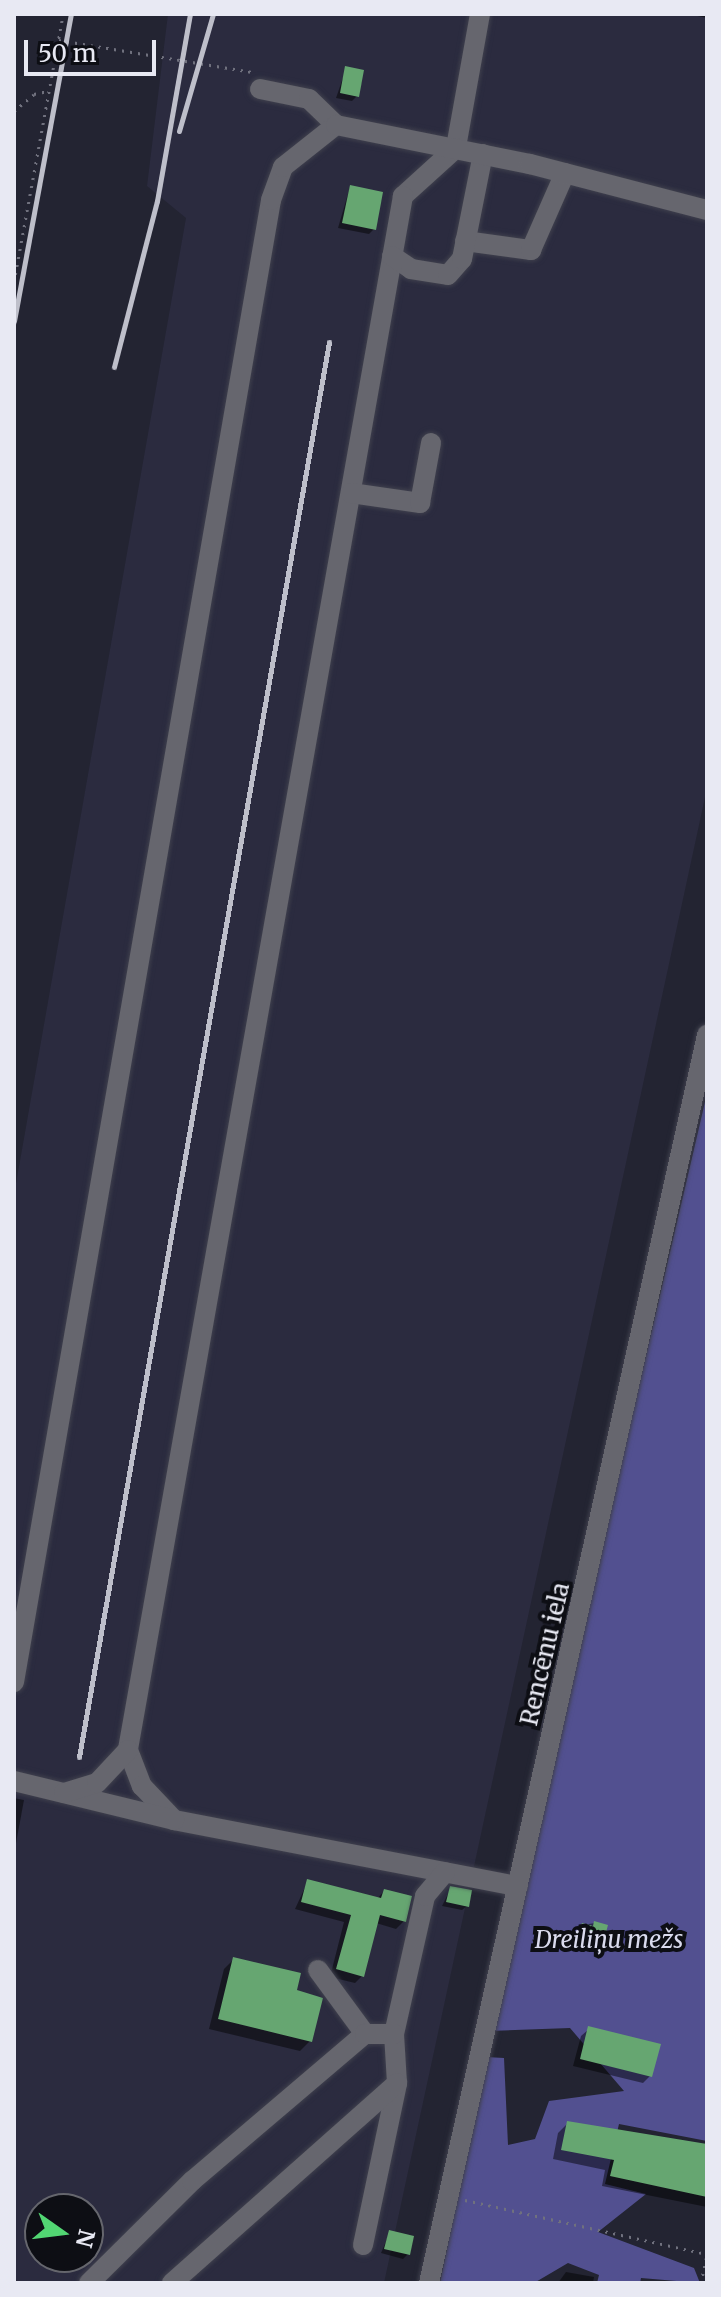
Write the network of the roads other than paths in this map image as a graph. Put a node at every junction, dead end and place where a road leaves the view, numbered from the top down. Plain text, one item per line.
1 (480, 14) edge
2 (260, 89) road end
3 (336, 125) junction
4 (456, 148) junction
5 (483, 154) junction
6 (565, 173) junction
7 (707, 210) edge
8 (465, 241) junction
9 (392, 256) junction
10 (431, 443) dead end
11 (351, 493) junction
12 (707, 1035) edge
13 (14, 1682) edge
14 (128, 1750) junction
15 (14, 1781) edge
16 (63, 1793) junction
17 (174, 1820) junction
18 (445, 1872) junction
19 (518, 1886) junction
20 (318, 1970) dead end
21 (365, 2034) junction
22 (394, 2034) junction
23 (397, 2083) junction
24 (363, 2245) dead end
25 (89, 2283) edge
26 (172, 2283) edge
27 (429, 2283) edge

1 - 4 street
2 - 3 street
3 - 4 street
3 - 13 street
4 - 5 street
4 - 9 street
5 - 6 street
5 - 8 street
6 - 7 street
6 - 8 street
8 - 9 street
9 - 11 street
10 - 11 street
11 - 14 street
12 - 19 street, Rencēnu iela
14 - 16 street
14 - 17 street
15 - 16 street
16 - 17 street
17 - 18 street
18 - 19 street
18 - 22 street
19 - 27 street, Rencēnu iela
20 - 21 street
21 - 22 street
21 - 25 street
22 - 23 street
23 - 24 street
23 - 26 street

